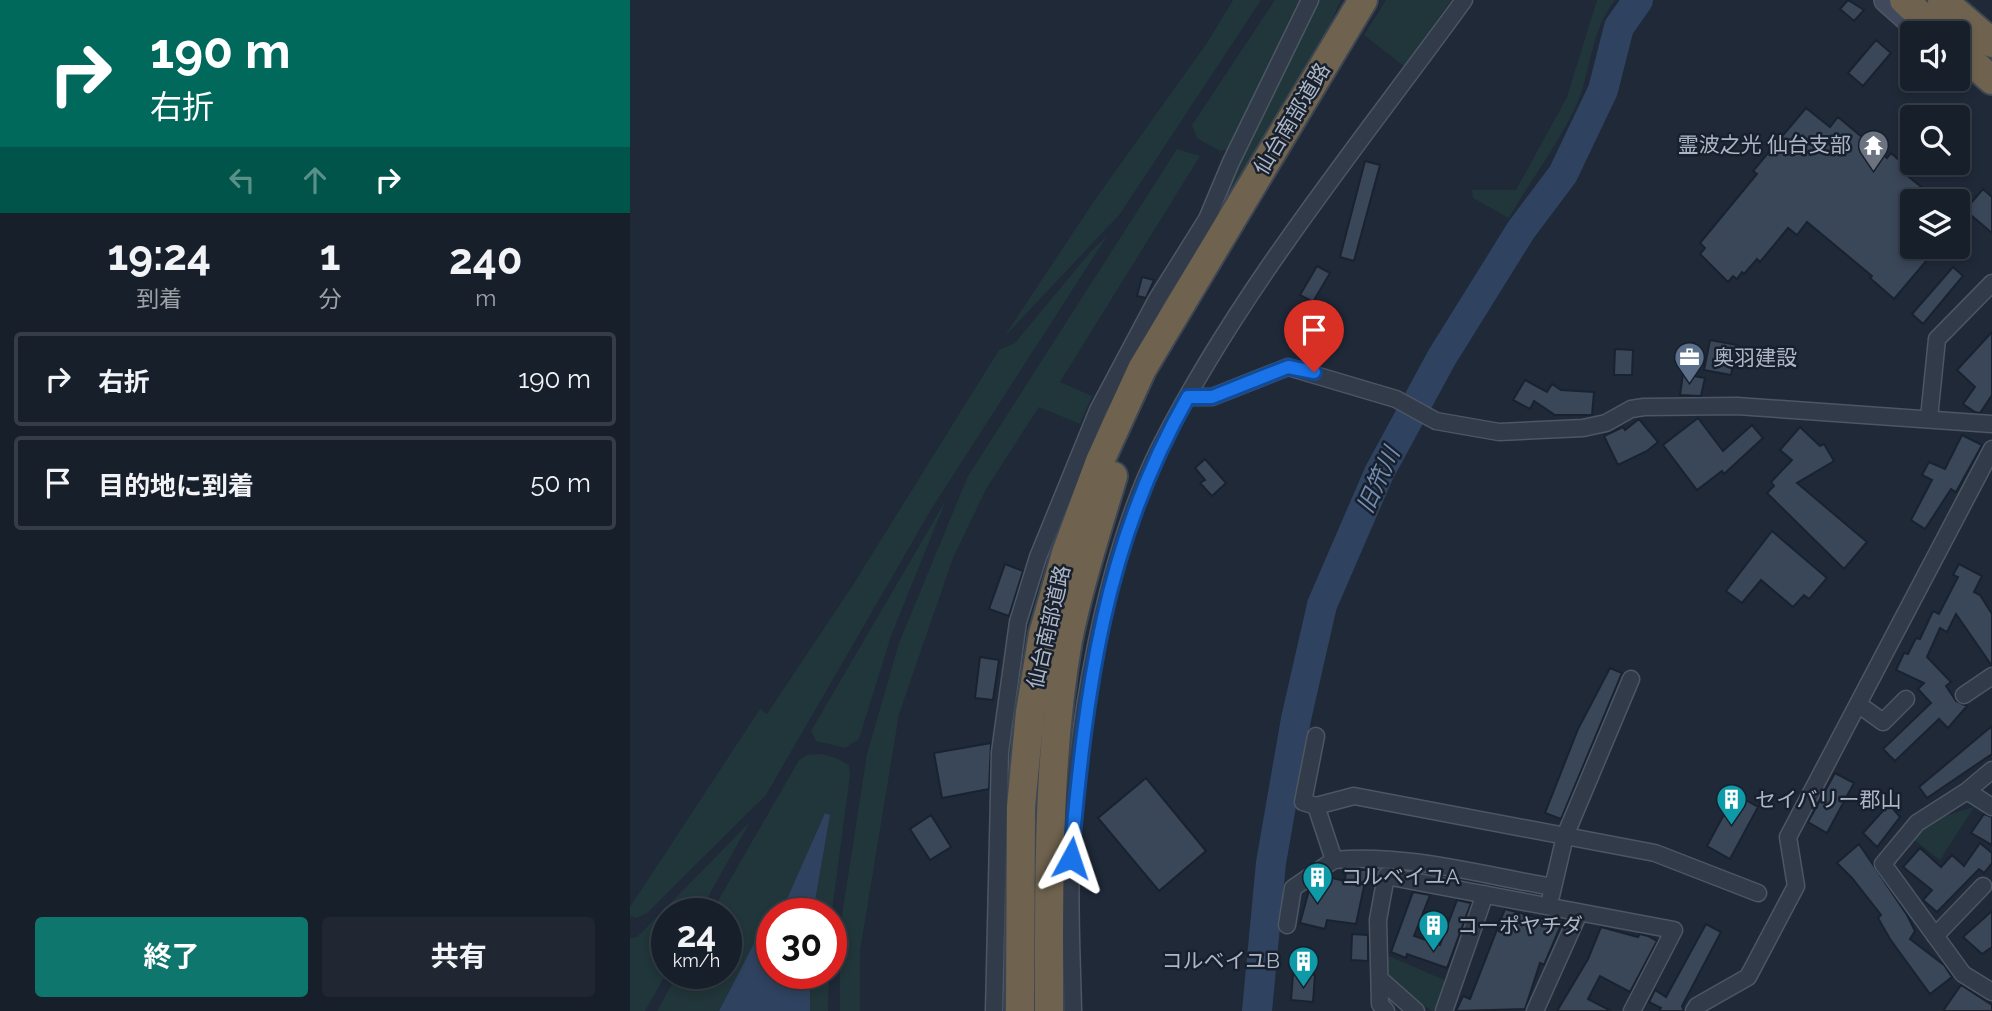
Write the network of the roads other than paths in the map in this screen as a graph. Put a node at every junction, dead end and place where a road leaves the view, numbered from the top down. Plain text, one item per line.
1 (1310, 0) edge
2 (1363, 0) edge
3 (1464, 0) edge
4 (1886, 0) edge
5 (1904, 0) edge
6 (1942, 0) edge
7 (1913, 21) edge
8 (1927, 21) edge
9 (1992, 43) edge
10 (1970, 61) edge
11 (1992, 80) edge
12 (1199, 274) junction
13 (1992, 283) edge
14 (1188, 397) junction
15 (1929, 418) junction
16 (1992, 424) edge
17 (1992, 449) edge
18 (1992, 676) edge
19 (1631, 679) dead end
20 (1964, 695) dead end
21 (1906, 698) dead end
22 (1858, 704) junction
23 (1316, 736) dead end
24 (1992, 770) edge
25 (1967, 791) junction
26 (1992, 807) edge
27 (1317, 809) junction
28 (1564, 839) junction
29 (1333, 855) junction
30 (1554, 883) junction
31 (1983, 886) dead end
32 (1758, 893) dead end
33 (1485, 894) junction
34 (1550, 905) junction
35 (1579, 913) junction
36 (1287, 925) dead end
37 (1935, 936) junction
38 (1381, 980) junction
39 (1992, 992) edge
40 (994, 1011) edge
41 (1020, 1011) edge
42 (1049, 1011) edge
43 (1073, 1011) edge
44 (1387, 1011) edge
45 (1416, 1011) edge
46 (1444, 1011) edge
47 (1535, 1011) edge
48 (1632, 1011) edge
49 (1694, 1011) edge

1 - 40 street
2 - 12 highway, 仙台南部道路
3 - 14 street
4 - 7 street
5 - 8 highway
6 - 9 highway
10 - 11 highway
12 - 41 highway, 仙台南部道路
12 - 42 highway, 仙台南部道路
13 - 15 street
14 - 15 street
14 - 43 street
15 - 16 street
17 - 22 street
18 - 20 street
19 - 28 street
21 - 22 street
22 - 49 street
23 - 27 street
24 - 25 street
25 - 26 street
25 - 37 street
27 - 28 street
27 - 29 street
28 - 30 street
28 - 32 street
29 - 30 street
29 - 36 street
30 - 34 street
31 - 37 street
33 - 34 street
33 - 38 street
33 - 46 street
34 - 35 street
35 - 47 street
35 - 48 street
37 - 39 street
38 - 44 street
38 - 45 street

